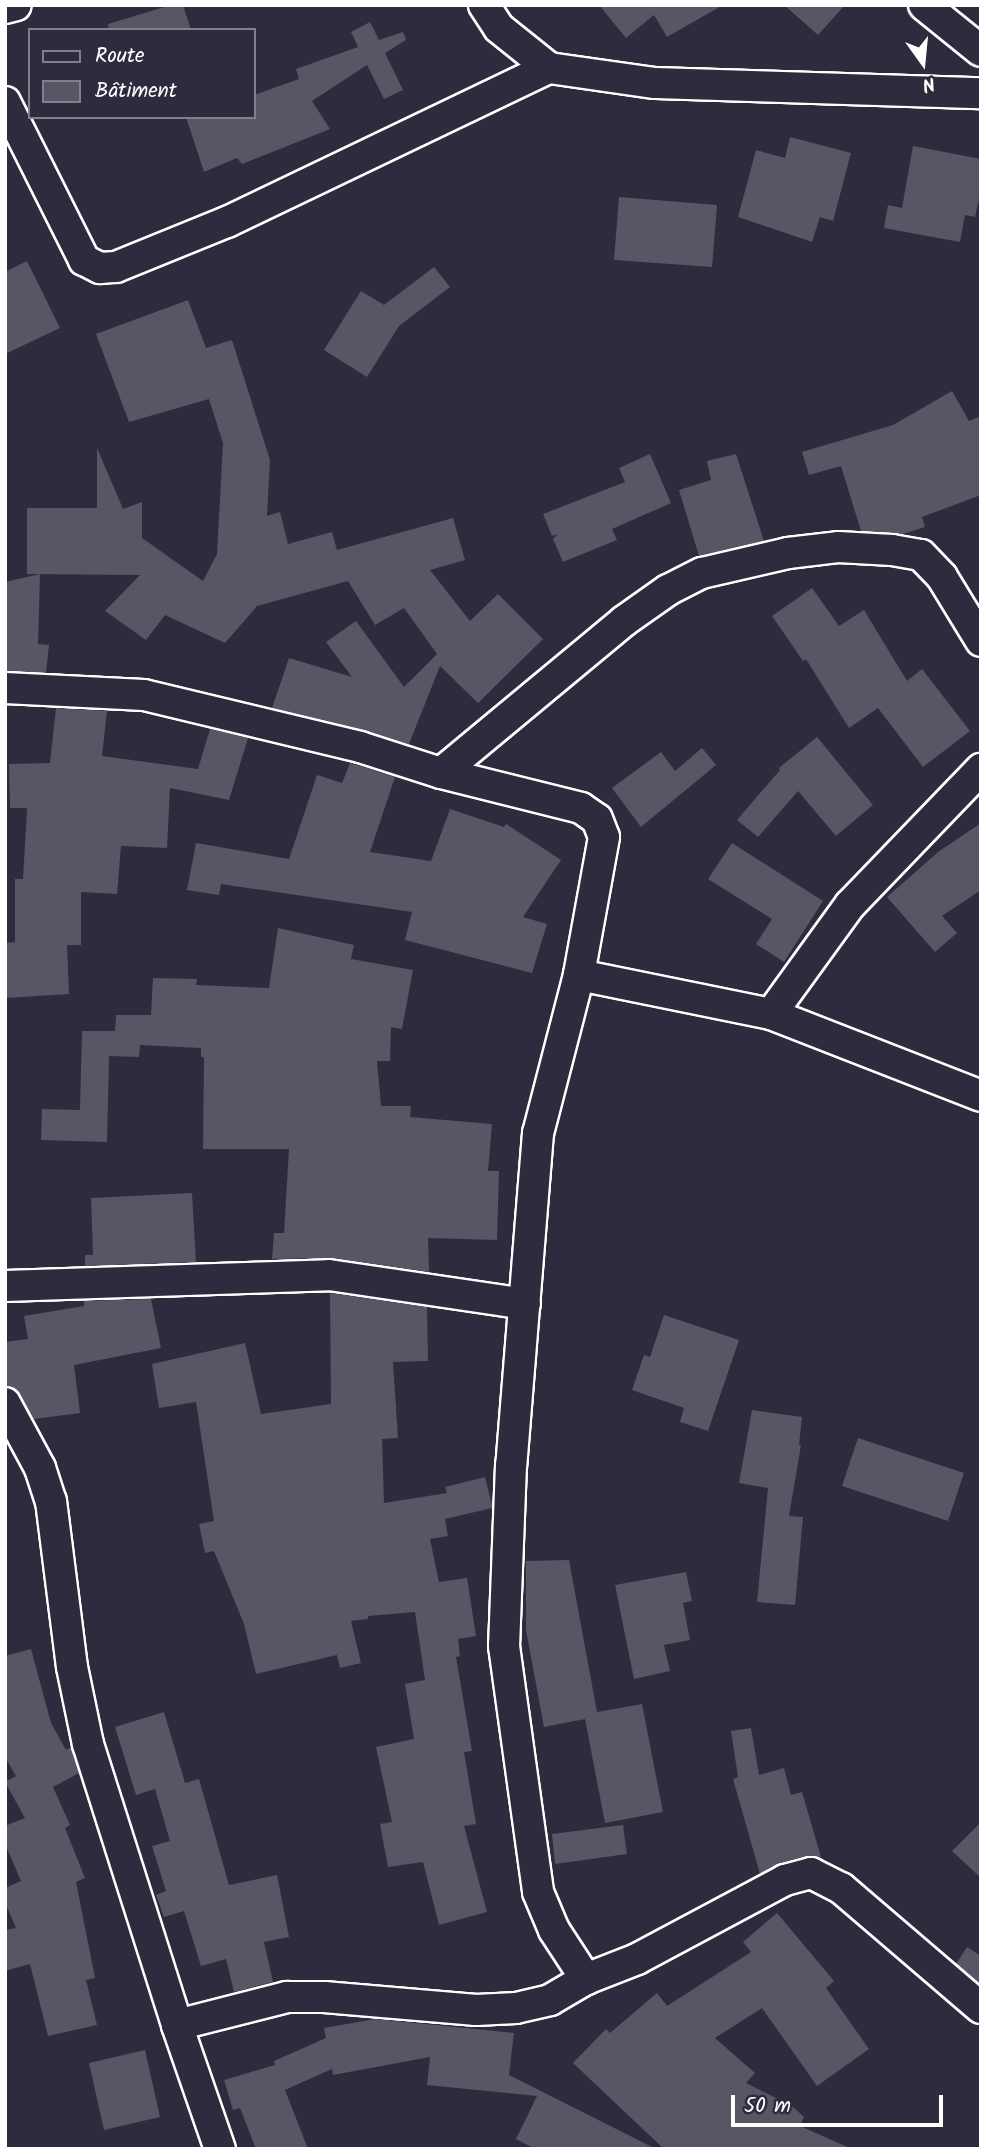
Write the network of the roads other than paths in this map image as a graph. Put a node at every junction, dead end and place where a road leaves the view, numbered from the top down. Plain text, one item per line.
1 (16, 5) edge
2 (484, 5) edge
3 (924, 5) edge
4 (5, 8) edge
5 (981, 51) edge
6 (549, 68) junction
7 (981, 93) edge
8 (5, 102) edge
9 (981, 641) edge
10 (5, 688) edge
11 (981, 769) edge
12 (441, 773) junction
13 (579, 975) junction
14 (771, 1014) junction
15 (981, 1096) edge
16 (5, 1286) edge
17 (524, 1304) junction
18 (5, 1403) edge
19 (586, 1979) junction
20 (981, 2008) edge
21 (177, 2025) junction
22 (220, 2149) edge

1 - 4 street
2 - 6 street
3 - 5 street
6 - 7 street
6 - 8 street
9 - 12 street
10 - 12 street
11 - 14 street
12 - 13 street
13 - 14 street
13 - 17 street
14 - 15 street
16 - 17 street
17 - 19 street
18 - 21 street
19 - 20 street
19 - 21 street
21 - 22 street

